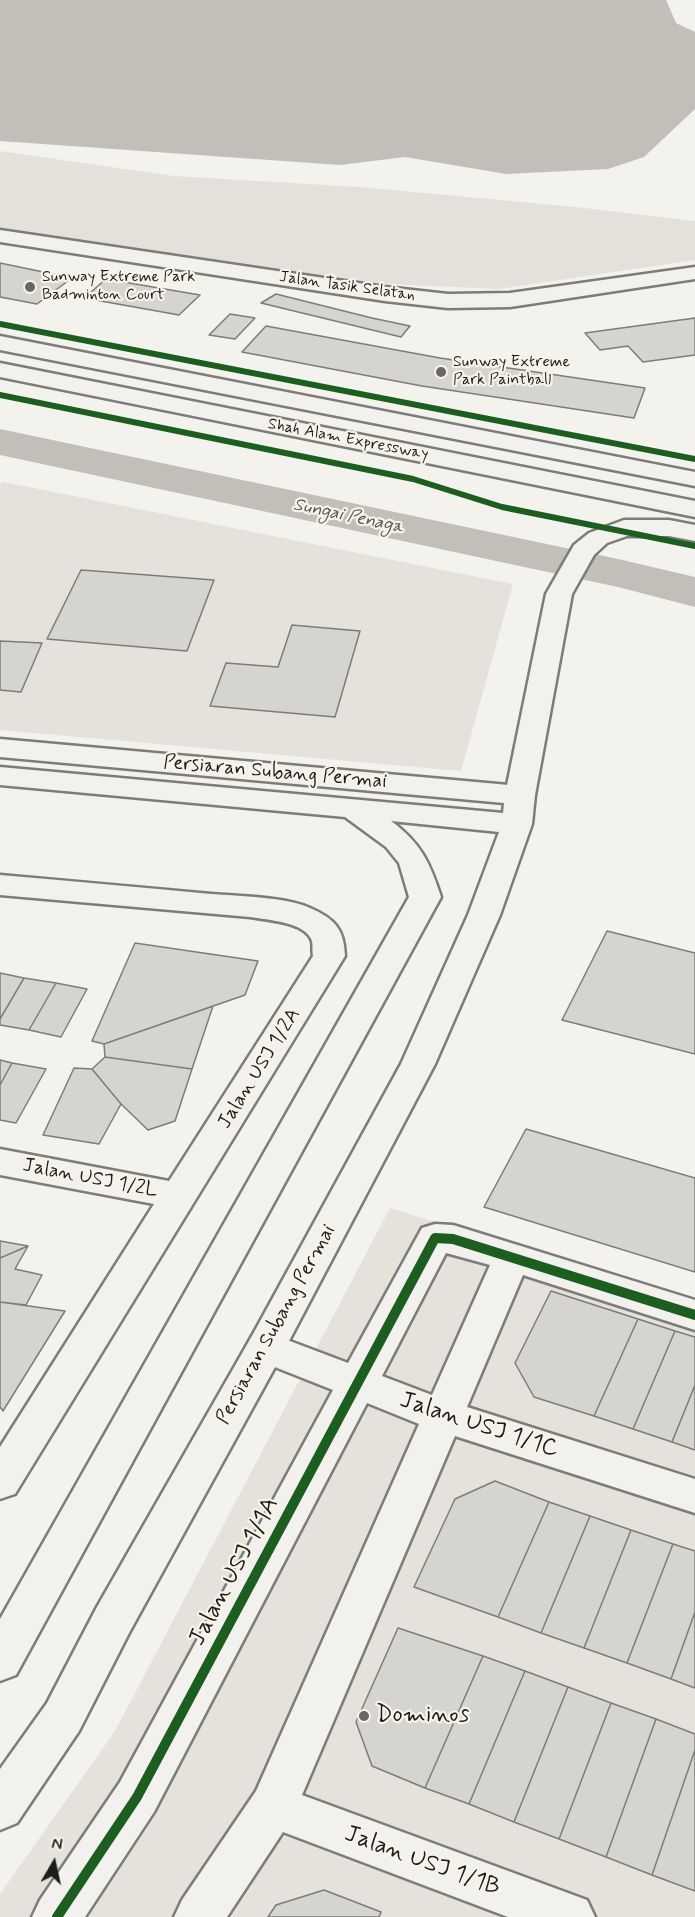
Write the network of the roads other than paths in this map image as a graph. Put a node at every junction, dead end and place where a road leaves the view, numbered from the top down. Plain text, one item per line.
1 (0, 236) edge
2 (695, 273) edge
3 (0, 343) edge
4 (0, 370) edge
5 (695, 479) edge
6 (695, 509) edge
7 (695, 533) edge
8 (0, 748) edge
9 (0, 776) edge
10 (352, 808) junction
11 (519, 810) junction
12 (0, 885) edge
13 (0, 1162) edge
14 (180, 1196) junction
15 (512, 1257) junction
16 (695, 1315) edge
17 (266, 1347) junction
18 (357, 1384) junction
19 (443, 1416) junction
20 (5, 1466) edge
21 (695, 1496) edge
22 (0, 1661) edge
23 (273, 1806) junction
24 (0, 1808) edge
25 (57, 1917) edge
26 (199, 1917) edge
27 (570, 1917) edge

1 - 2 main road, Jalan Tasik Selatan
3 - 5 main road, Shah Alam Expressway
4 - 6 main road, Shah Alam Expressway
7 - 11 main road
8 - 11 main road, Persiaran Subang Permai
9 - 10 main road, Persiaran Subang Permai
10 - 11 main road, Persiaran Subang Permai
10 - 22 main road
11 - 17 main road, Persiaran Subang Permai
12 - 14 main road, Jalan USJ 1/2A
13 - 14 main road, Jalan USJ 1/2L
14 - 20 main road, Jalan USJ 1/2A
15 - 16 main road
15 - 18 main road, Jalan USJ 1/1A
15 - 19 main road
17 - 18 main road, Jalan USJ 1/1C
17 - 24 main road, Persiaran Subang Permai
18 - 19 main road, Jalan USJ 1/1C
18 - 25 main road, Jalan USJ 1/1A
19 - 21 main road, Jalan USJ 1/1C
19 - 23 main road
23 - 26 main road
23 - 27 main road, Jalan USJ 1/1B

